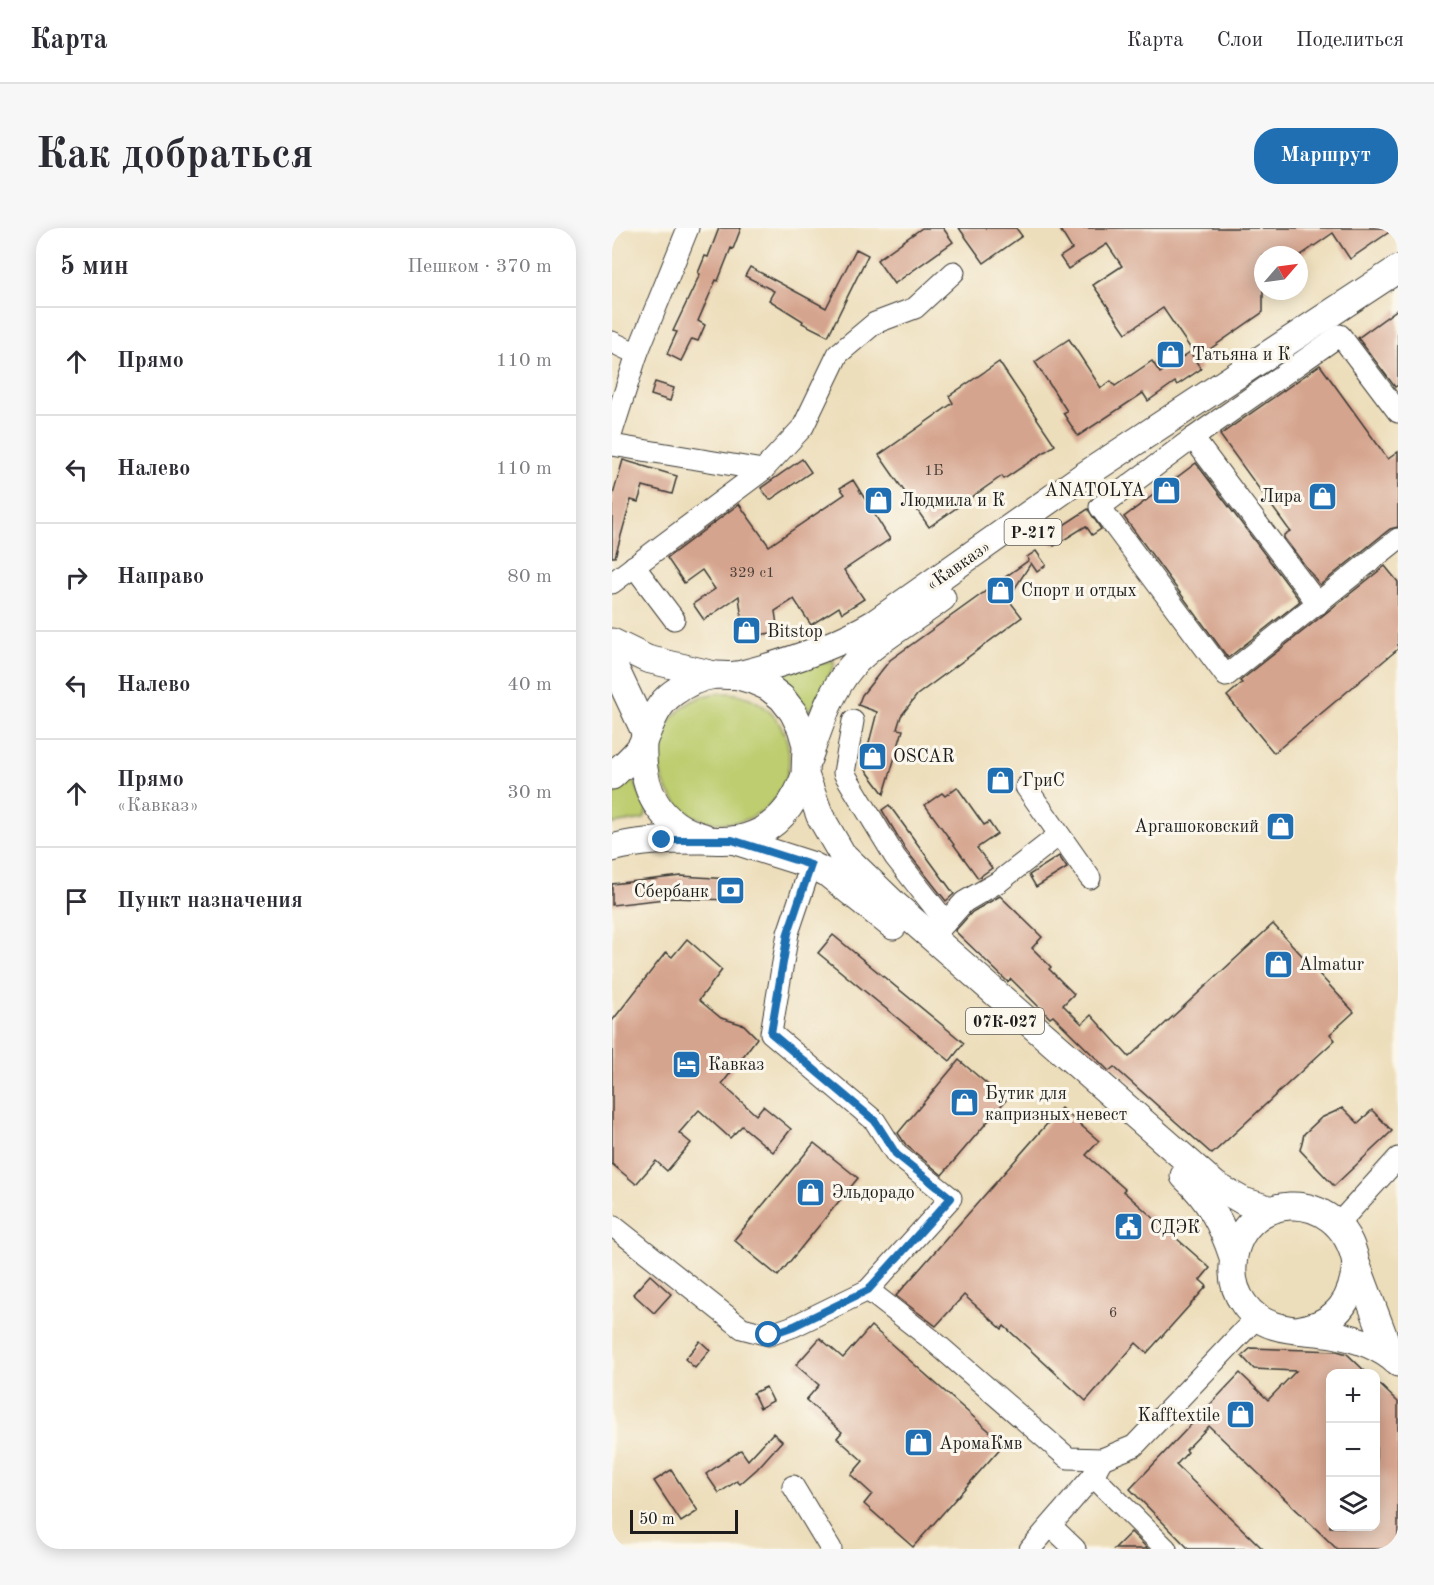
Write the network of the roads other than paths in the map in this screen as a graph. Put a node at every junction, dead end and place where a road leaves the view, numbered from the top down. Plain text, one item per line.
1 (688, 228) edge
2 (1398, 269) edge
3 (954, 272) dead end
4 (1398, 288) edge
5 (612, 342) edge
6 (637, 354) junction
7 (1398, 412) edge
8 (612, 432) edge
9 (1193, 438) junction
10 (612, 445) edge
11 (763, 470) junction
12 (1396, 544) edge
13 (634, 566) junction
14 (612, 583) edge
15 (1318, 604) junction
16 (674, 619) dead end
17 (612, 642) edge
18 (612, 662) edge
19 (724, 675) junction
20 (853, 721) dead end
21 (644, 738) junction
22 (806, 769) junction
23 (612, 776) edge
24 (1026, 788) dead end
25 (1059, 835) junction
26 (723, 840) junction
27 (612, 848) edge
28 (811, 865) junction
29 (1090, 878) dead end
30 (939, 930) junction
31 (1398, 1158) edge
32 (1272, 1210) junction
33 (1338, 1224) junction
34 (612, 1225) edge
35 (1233, 1257) junction
36 (1356, 1263) junction
37 (868, 1290) junction
38 (1257, 1317) junction
39 (1295, 1330) junction
40 (1395, 1360) edge
41 (1097, 1468) junction
42 (793, 1486) dead end
43 (1051, 1526) junction
44 (831, 1549) edge
45 (1030, 1549) edge
46 (1075, 1549) edge
47 (1166, 1549) edge

1 - 6 street
2 - 19 main road, «Кавказ» / Р-217
3 - 11 street
4 - 22 main road, «Кавказ» / Р-217
5 - 6 street
6 - 8 street
7 - 9 street
9 - 15 street
9 - 15 street
10 - 11 street
11 - 13 street
12 - 15 street
13 - 14 street
13 - 16 street
17 - 19 main road
18 - 21 main road
19 - 21 main road, «Кавказ» / Р-217
19 - 22 main road
20 - 30 street
21 - 23 main road, «Кавказ» / Р-217
21 - 26 main road
22 - 26 main road, «Кавказ» / Р-217
22 - 30 main road, 07К-027
24 - 25 street
25 - 29 street
25 - 30 street
26 - 27 main road, «Кавказ» / Р-217
26 - 28 main road, 07К-027
28 - 35 main road, 07К-027
28 - 37 street
30 - 32 main road, 07К-027
31 - 33 street
32 - 33 main road, 07К-027
32 - 35 main road
33 - 36 main road, 07К-027
34 - 37 street
35 - 38 main road, 07К-027
36 - 39 main road
36 - 40 main road, 07К-027
37 - 41 street
38 - 39 main road, 07К-027
38 - 41 street
39 - 40 main road, 07К-027
41 - 43 street
41 - 47 street
42 - 44 street
43 - 45 street
43 - 46 street

